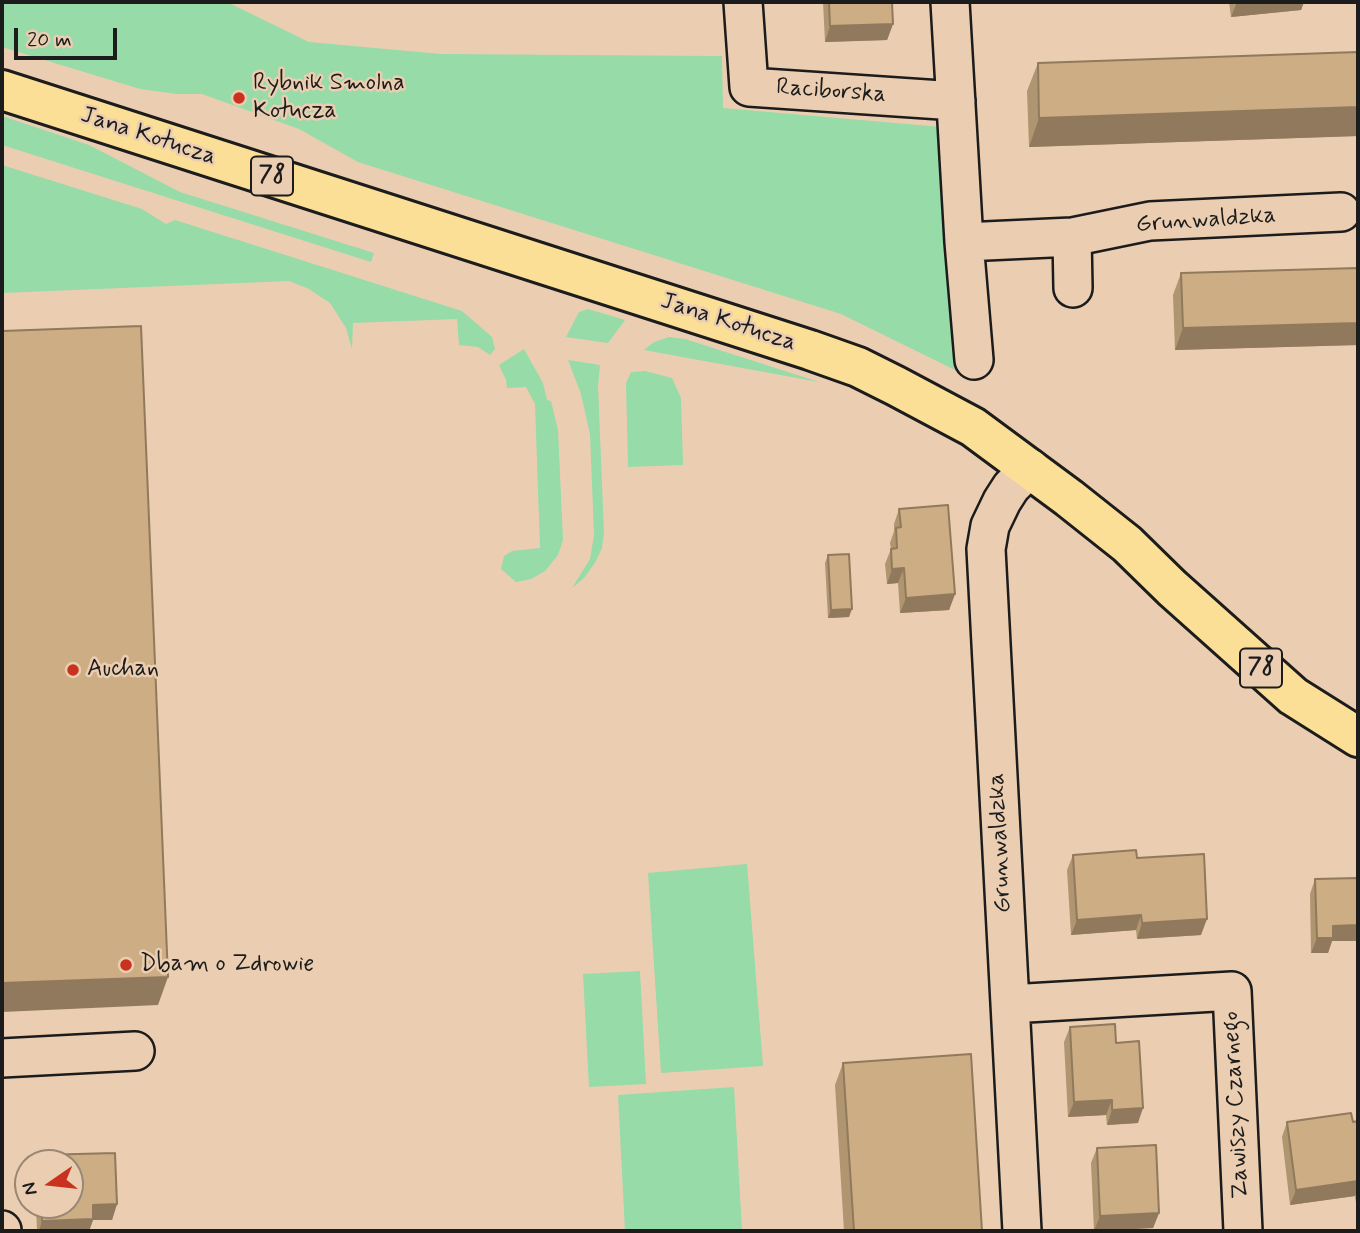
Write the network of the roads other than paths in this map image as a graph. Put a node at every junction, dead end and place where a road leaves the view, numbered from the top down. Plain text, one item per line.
1 (743, 2) edge
2 (950, 2) edge
3 (2, 90) edge
4 (956, 102) junction
5 (1341, 212) dead end
6 (1072, 237) junction
7 (964, 242) junction
8 (1073, 288) dead end
9 (974, 360) dead end
10 (1030, 468) junction
11 (1358, 737) edge
12 (1010, 1004) junction
13 (135, 1051) dead end
14 (2, 1058) edge
15 (1022, 1231) edge
16 (1243, 1231) edge

1 - 4 street, Raciborska
2 - 4 street
3 - 10 main road, Jana Kotucza / 78
4 - 7 street
5 - 6 street, Grunwaldzka
6 - 7 street, Grunwaldzka
6 - 8 street
7 - 9 street
10 - 11 main road, Jana Kotucza / 78
10 - 12 street, Grunwaldzka
12 - 15 street, Grunwaldzka
12 - 16 street, Zawiszy Czarnego
13 - 14 street

